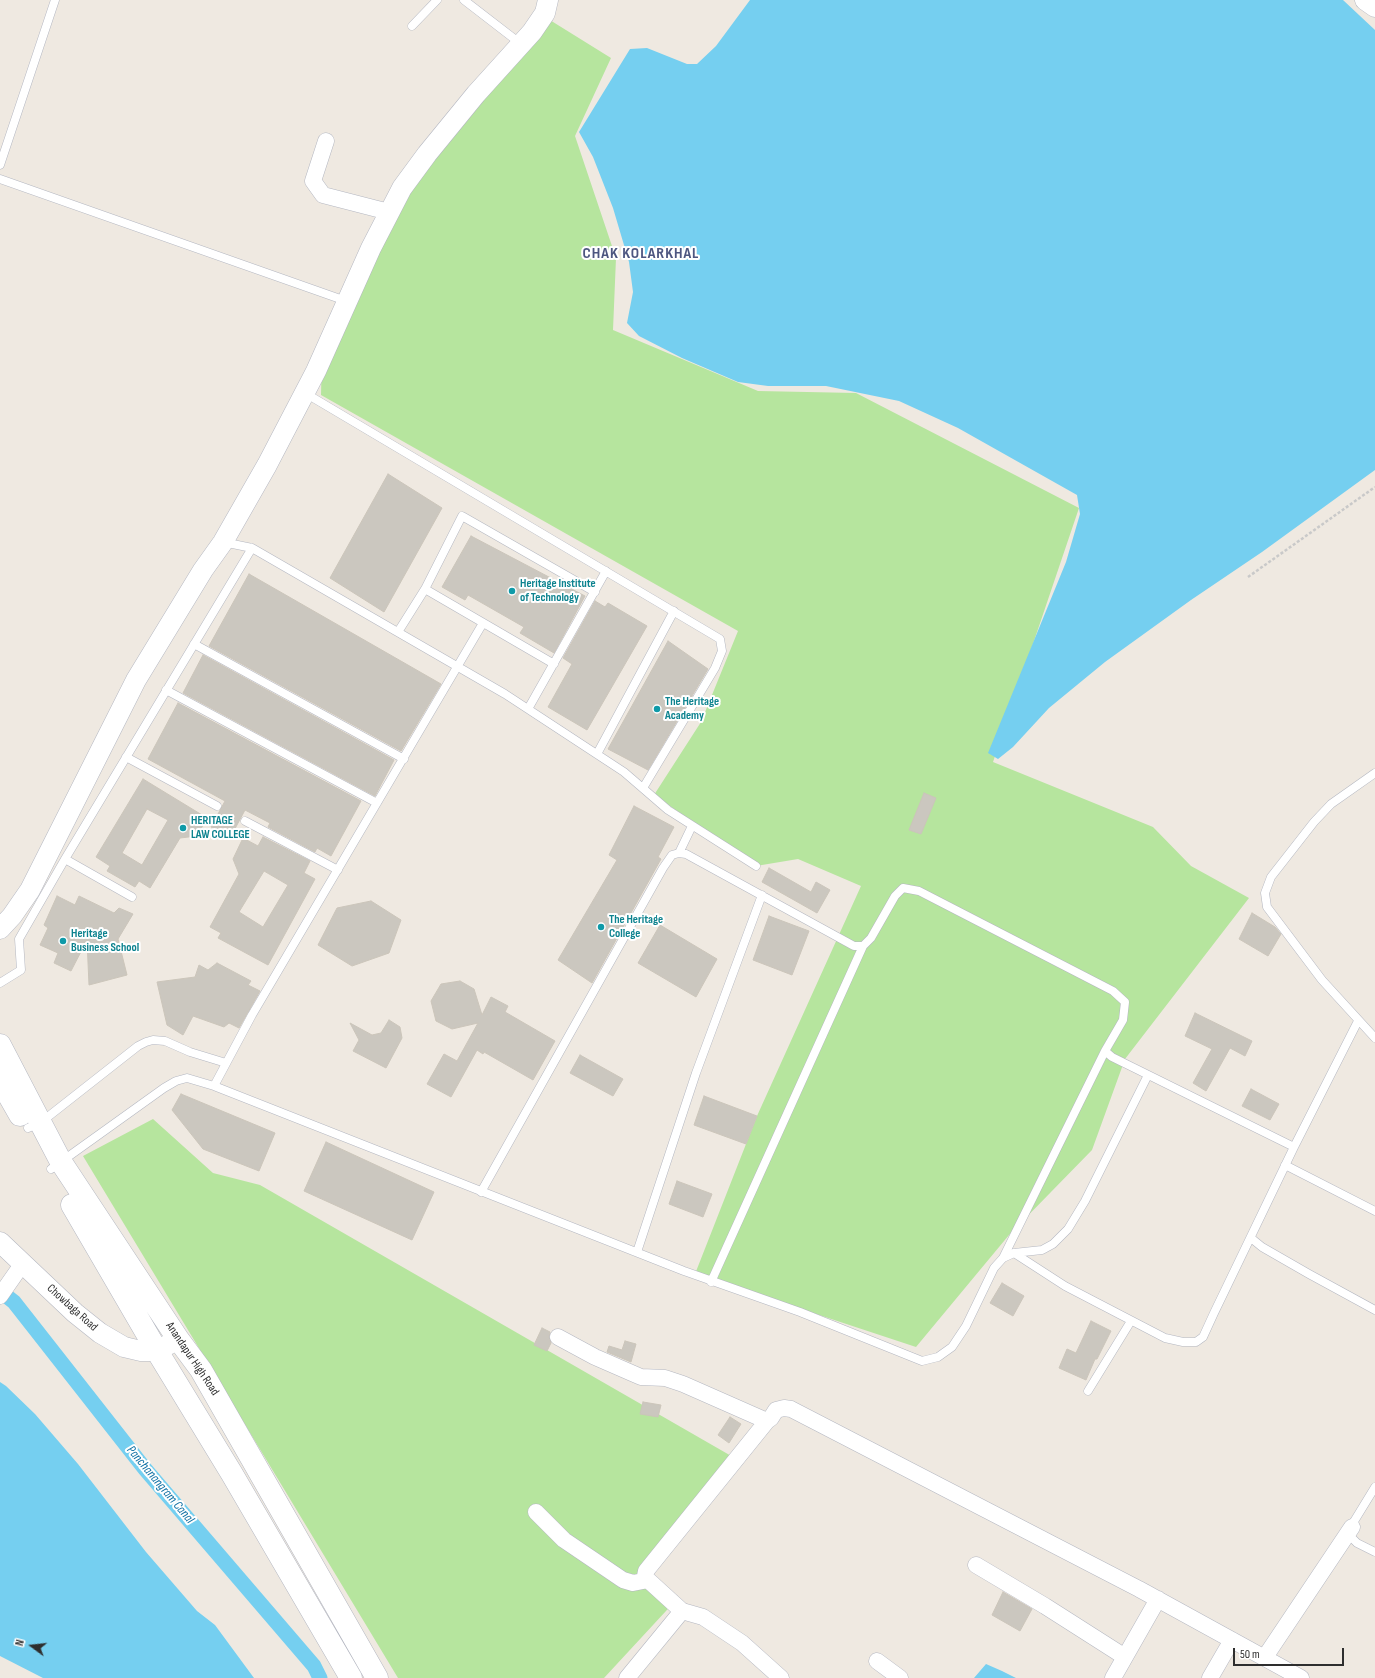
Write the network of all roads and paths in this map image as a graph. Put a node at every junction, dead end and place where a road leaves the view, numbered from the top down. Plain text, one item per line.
1 (55, 0) edge
2 (437, 0) edge
3 (464, 0) edge
4 (548, 0) edge
5 (1365, 0) edge
6 (1375, 7) edge
7 (412, 26) dead end
8 (522, 44) junction
9 (326, 141) dead end
10 (0, 165) edge
11 (0, 179) edge
12 (389, 212) junction
13 (348, 301) junction
14 (305, 393) junction
15 (1375, 486) edge
16 (223, 542) junction
17 (252, 548) junction
18 (606, 571) junction
19 (1248, 577) dead end
20 (425, 589) junction
21 (595, 592) junction
22 (674, 611) junction
23 (483, 623) junction
24 (398, 632) junction
25 (194, 644) junction
26 (554, 664) junction
27 (458, 667) junction
28 (166, 690) junction
29 (528, 709) junction
30 (597, 754) junction
31 (126, 757) junction
32 (404, 759) junction
33 (1375, 773) edge
34 (643, 788) junction
35 (377, 803) junction
36 (217, 806) dead end
37 (245, 821) dead end
38 (692, 826) junction
39 (679, 853) junction
40 (65, 858) junction
41 (756, 866) dead end
42 (338, 870) junction
43 (762, 895) junction
44 (132, 897) dead end
45 (0, 929) edge
46 (863, 946) junction
47 (0, 983) edge
48 (1358, 1021) junction
49 (1374, 1035) edge
50 (0, 1045) edge
51 (1105, 1051) junction
52 (226, 1063) junction
53 (1148, 1075) junction
54 (0, 1080) edge
55 (214, 1086) junction
56 (34, 1126) junction
57 (1294, 1146) junction
58 (56, 1165) junction
59 (1285, 1165) junction
60 (481, 1192) junction
61 (1375, 1211) edge
62 (1250, 1238) junction
63 (0, 1242) edge
64 (637, 1252) junction
65 (1014, 1253) junction
66 (1003, 1258) junction
67 (23, 1263) junction
68 (711, 1282) junction
69 (0, 1296) edge
70 (1375, 1310) edge
71 (1131, 1321) junction
72 (558, 1337) dead end
73 (178, 1339) junction
74 (157, 1351) junction
75 (1088, 1390) dead end
76 (767, 1421) junction
77 (1375, 1487) edge
78 (536, 1512) dead end
79 (1352, 1527) junction
80 (1375, 1552) edge
81 (976, 1565) dead end
82 (648, 1580) junction
83 (1158, 1600) junction
84 (682, 1611) junction
85 (1232, 1640) junction
86 (1125, 1656) junction
87 (1265, 1657) junction
88 (877, 1660) dead end
89 (1296, 1677) edge
90 (351, 1678) edge
91 (377, 1678) edge
92 (627, 1678) edge
93 (781, 1678) edge
94 (900, 1678) edge
95 (1113, 1678) edge
96 (1210, 1678) edge

1 - 10 lane
2 - 7 lane
3 - 8 lane
4 - 8 street
5 - 6 street
8 - 12 street
9 - 12 street
11 - 13 lane
12 - 13 street
13 - 14 street
14 - 16 street
14 - 18 lane
15 - 19 path
16 - 17 lane
16 - 45 street
17 - 24 lane
17 - 25 lane
18 - 21 lane
18 - 22 lane
20 - 21 lane
20 - 23 lane
20 - 24 lane
21 - 26 lane
22 - 30 lane
22 - 34 lane
23 - 26 lane
23 - 27 lane
24 - 27 lane
25 - 28 lane
25 - 32 lane
26 - 29 lane
27 - 29 lane
27 - 32 lane
28 - 31 lane
28 - 35 lane
29 - 30 lane
30 - 34 lane
31 - 36 lane
31 - 40 lane
32 - 35 lane
33 - 48 lane
34 - 38 lane
35 - 42 lane
37 - 42 lane
38 - 39 lane
38 - 41 lane
39 - 43 lane
39 - 60 lane
40 - 44 lane
40 - 47 lane
42 - 52 lane
43 - 46 lane
43 - 64 lane
46 - 51 lane
46 - 68 lane
48 - 49 lane
48 - 57 lane
50 - 56 main road, Anandapur High Road
51 - 53 lane
51 - 66 lane
52 - 55 lane
52 - 56 lane
53 - 57 lane
53 - 65 lane
54 - 56 main road, Anandapur High Road
55 - 58 lane
55 - 60 lane
56 - 58 main road, Anandapur High Road
57 - 59 lane
58 - 73 main road, Anandapur High Road
58 - 74 main road, Anandapur High Road
59 - 61 lane
59 - 62 lane
60 - 64 lane
62 - 70 lane
62 - 71 lane
63 - 67 street, Chowbaga Road
64 - 68 lane
65 - 66 lane
65 - 71 lane
66 - 68 lane
67 - 69 street
67 - 74 street, Chowbaga Road
71 - 75 lane
72 - 76 street
73 - 74 street
73 - 91 main road, Anandapur High Road
74 - 90 main road, Anandapur High Road
76 - 82 street
76 - 83 street
77 - 79 lane
78 - 82 street
79 - 80 lane
79 - 87 street
81 - 86 street
82 - 84 street
83 - 85 street
83 - 86 street
84 - 92 street
84 - 93 street
85 - 87 street
85 - 96 street
86 - 95 street
87 - 89 street
88 - 94 street

